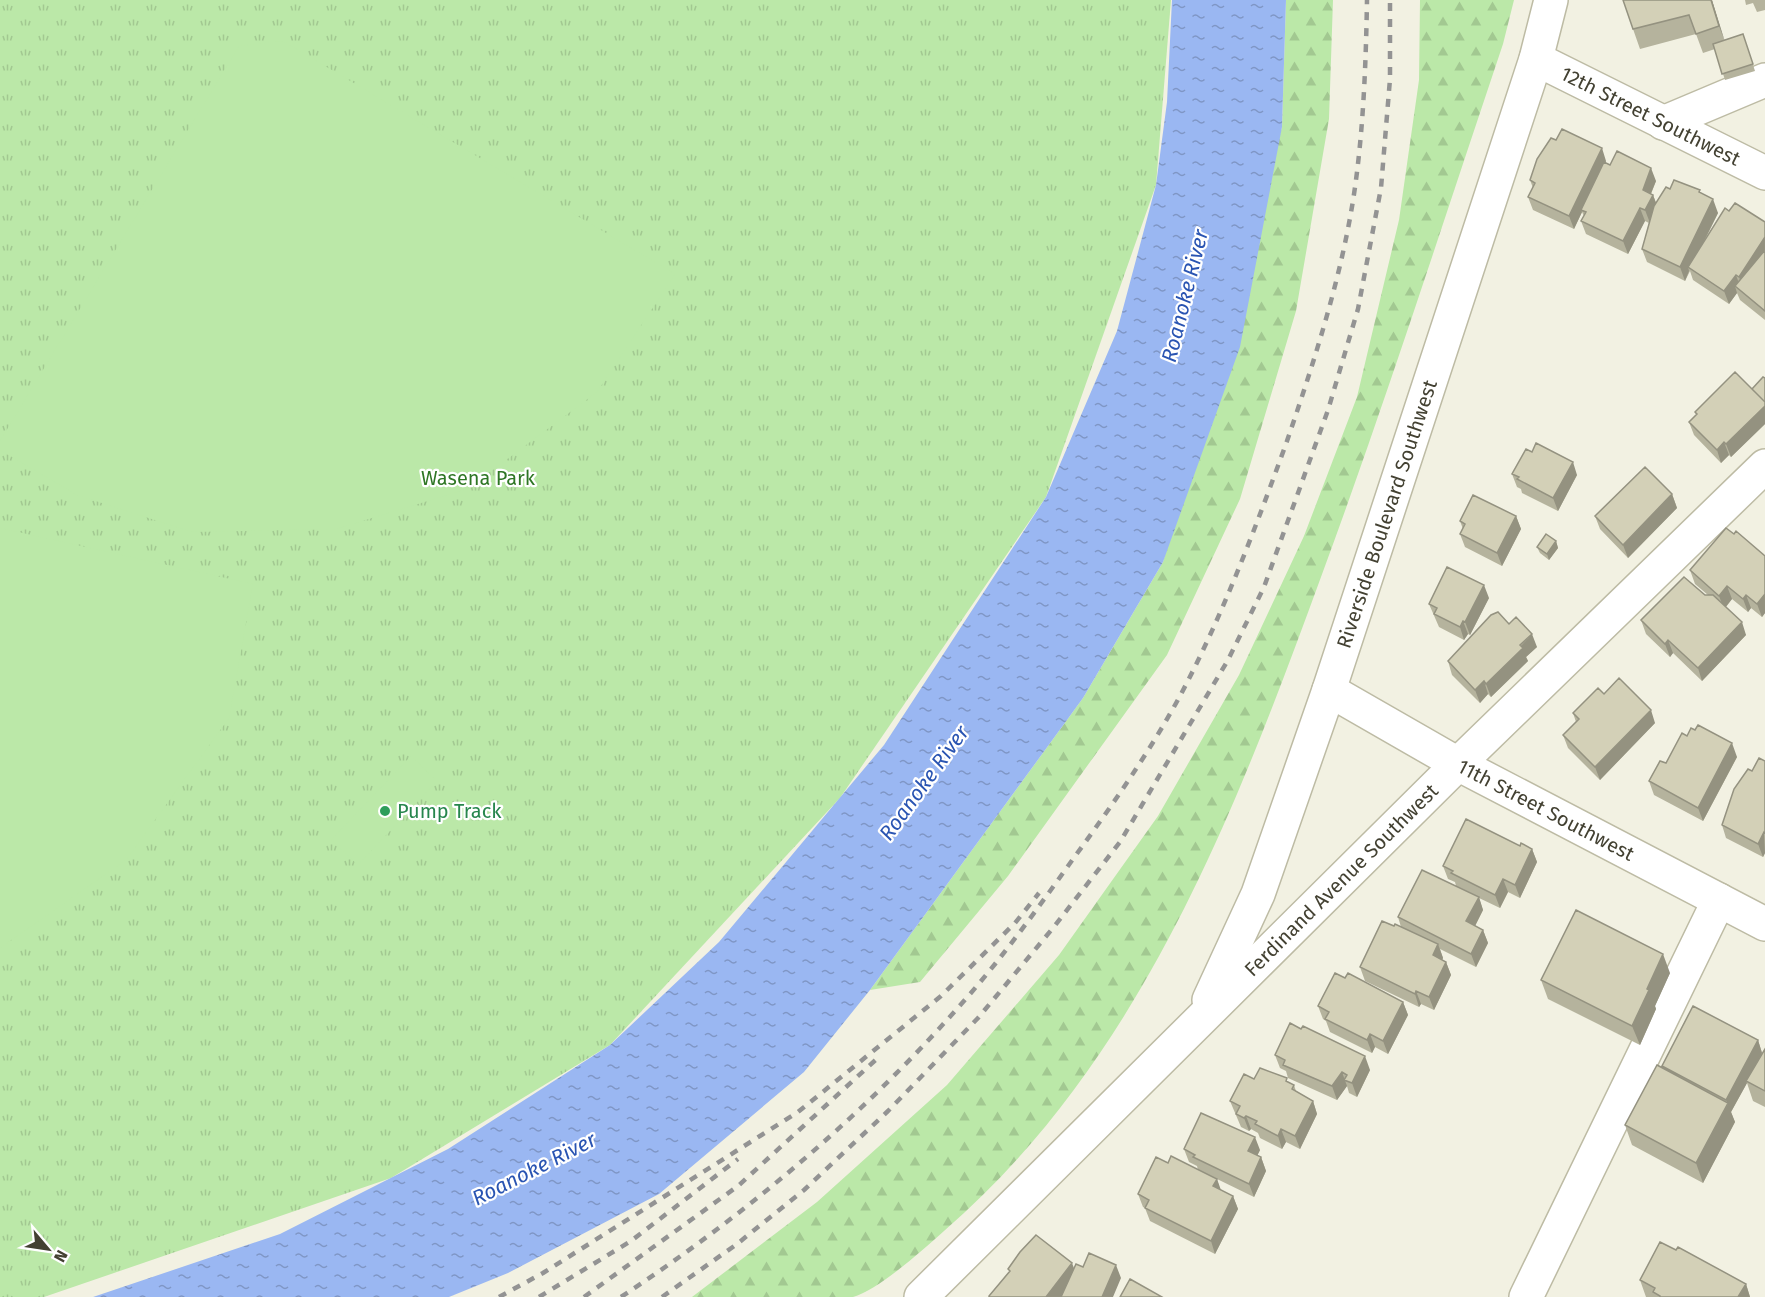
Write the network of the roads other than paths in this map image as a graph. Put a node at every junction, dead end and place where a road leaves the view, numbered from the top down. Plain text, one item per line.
1 (1551, 0) edge
2 (1536, 59) junction
3 (1765, 80) edge
4 (1663, 123) junction
5 (1765, 173) edge
6 (1765, 466) edge
7 (1329, 690) junction
8 (1458, 764) junction
9 (1719, 900) junction
10 (1765, 924) edge
11 (1200, 1021) junction
12 (921, 1297) edge
13 (1526, 1297) edge

1 - 2 street, Riverside Boulevard Southwest
2 - 4 street, 12th Street Southwest
2 - 7 street, Riverside Boulevard Southwest
3 - 4 street
4 - 5 street, 12th Street Southwest
6 - 8 street, Ferdinand Avenue Southwest
7 - 8 street, 11th Street Southwest
7 - 11 street, Riverside Boulevard Southwest
8 - 9 street, 11th Street Southwest
8 - 11 street, Ferdinand Avenue Southwest
9 - 10 street, 11th Street Southwest
9 - 13 street
11 - 12 street, Ferdinand Avenue Southwest

